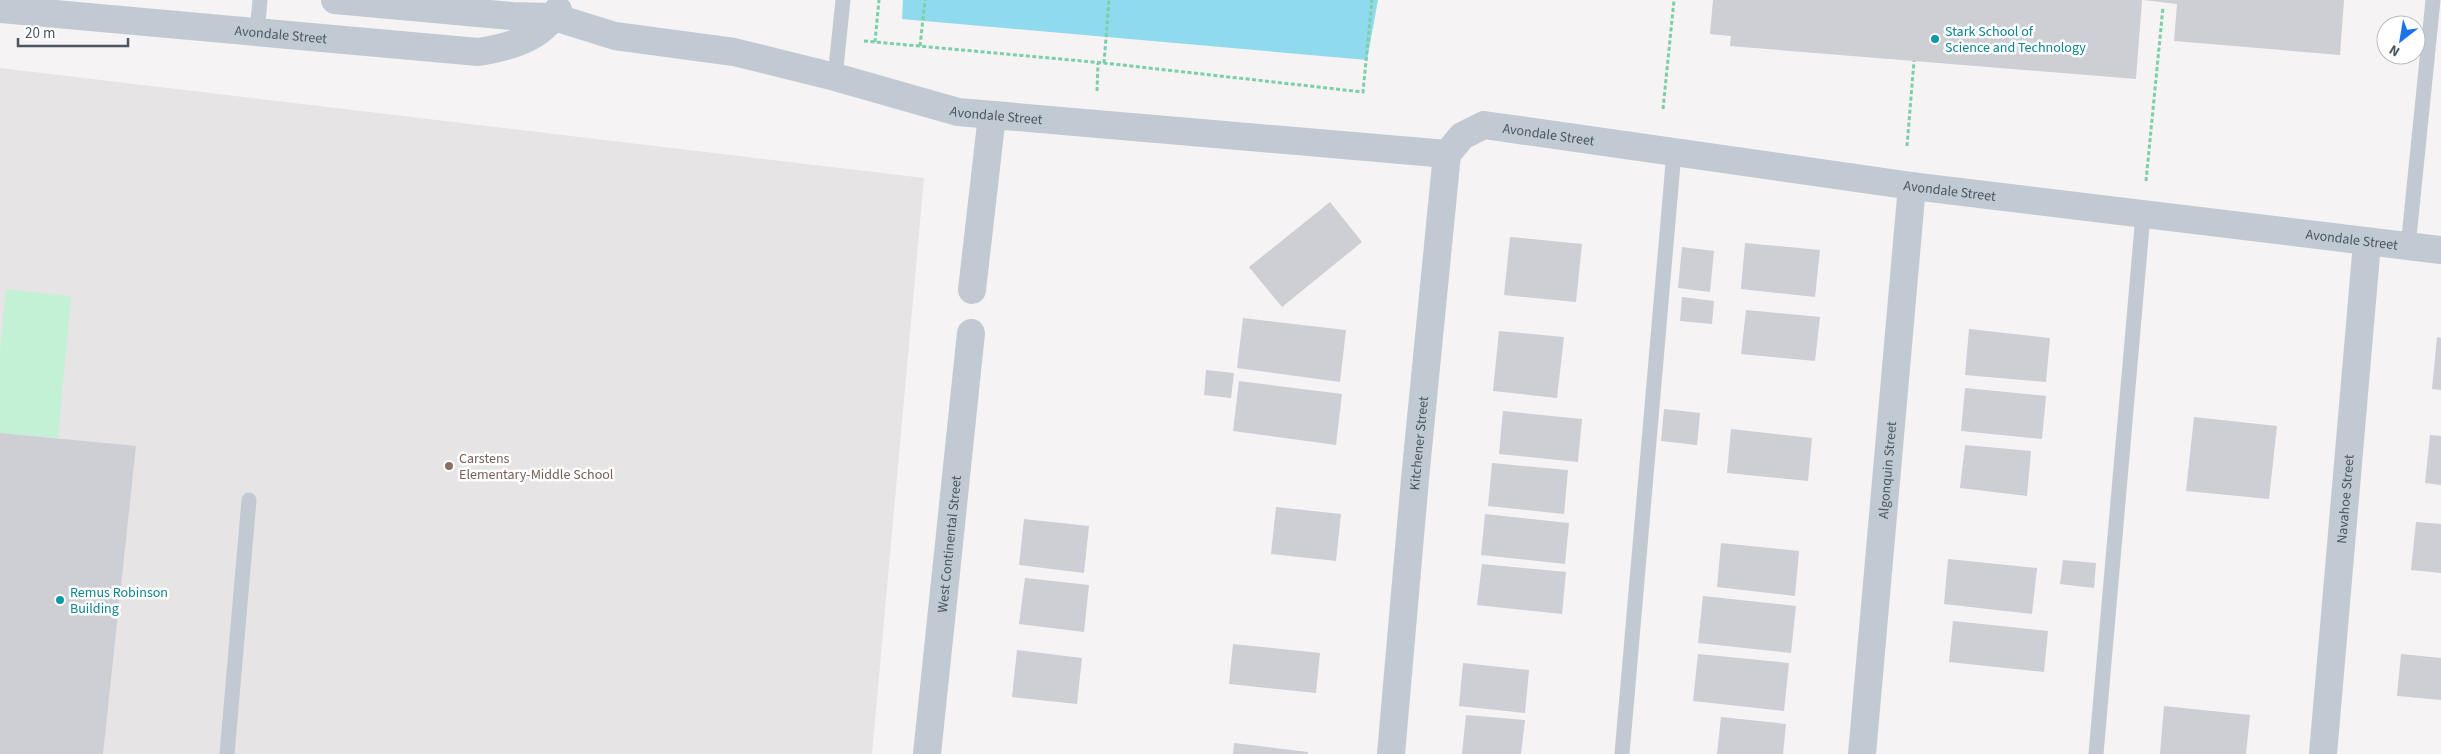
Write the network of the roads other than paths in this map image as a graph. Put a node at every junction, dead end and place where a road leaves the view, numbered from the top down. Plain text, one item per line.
1 (260, 0) edge
2 (335, 0) edge
3 (843, 0) edge
4 (2433, 0) edge
5 (416, 7) junction
6 (559, 8) edge
7 (0, 9) edge
8 (97, 9) edge
9 (257, 33) junction
10 (410, 46) junction
11 (835, 77) junction
12 (992, 116) junction
13 (1455, 145) junction
14 (1674, 152) junction
15 (1912, 186) junction
16 (2143, 215) junction
17 (2367, 243) junction
18 (2408, 247) junction
19 (2441, 250) edge
20 (972, 290) dead end
21 (970, 333) dead end
22 (249, 500) dead end
23 (226, 754) edge
24 (927, 754) edge
25 (1391, 754) edge
26 (1622, 754) edge
27 (1862, 754) edge
28 (2096, 754) edge
29 (2323, 754) edge

1 - 9 lane
2 - 5 street, Avondale Street
3 - 11 lane
4 - 18 lane
5 - 6 street, Avondale Street
5 - 10 street
6 - 10 street, Avondale Street
6 - 11 street, Avondale Street
7 - 8 street, Avondale Street
8 - 9 street, Avondale Street
9 - 10 street, Avondale Street
11 - 12 street, Avondale Street
12 - 13 street, Avondale Street
12 - 20 street
13 - 14 street, Avondale Street
13 - 25 street, Kitchener Street
14 - 15 street, Avondale Street
14 - 26 lane
15 - 16 street, Avondale Street
15 - 27 street, Algonquin Street
16 - 17 street, Avondale Street
16 - 28 lane
17 - 18 street, Avondale Street
17 - 29 street, Navahoe Street
18 - 19 street, Avondale Street
21 - 24 street, West Continental Street
22 - 23 lane

